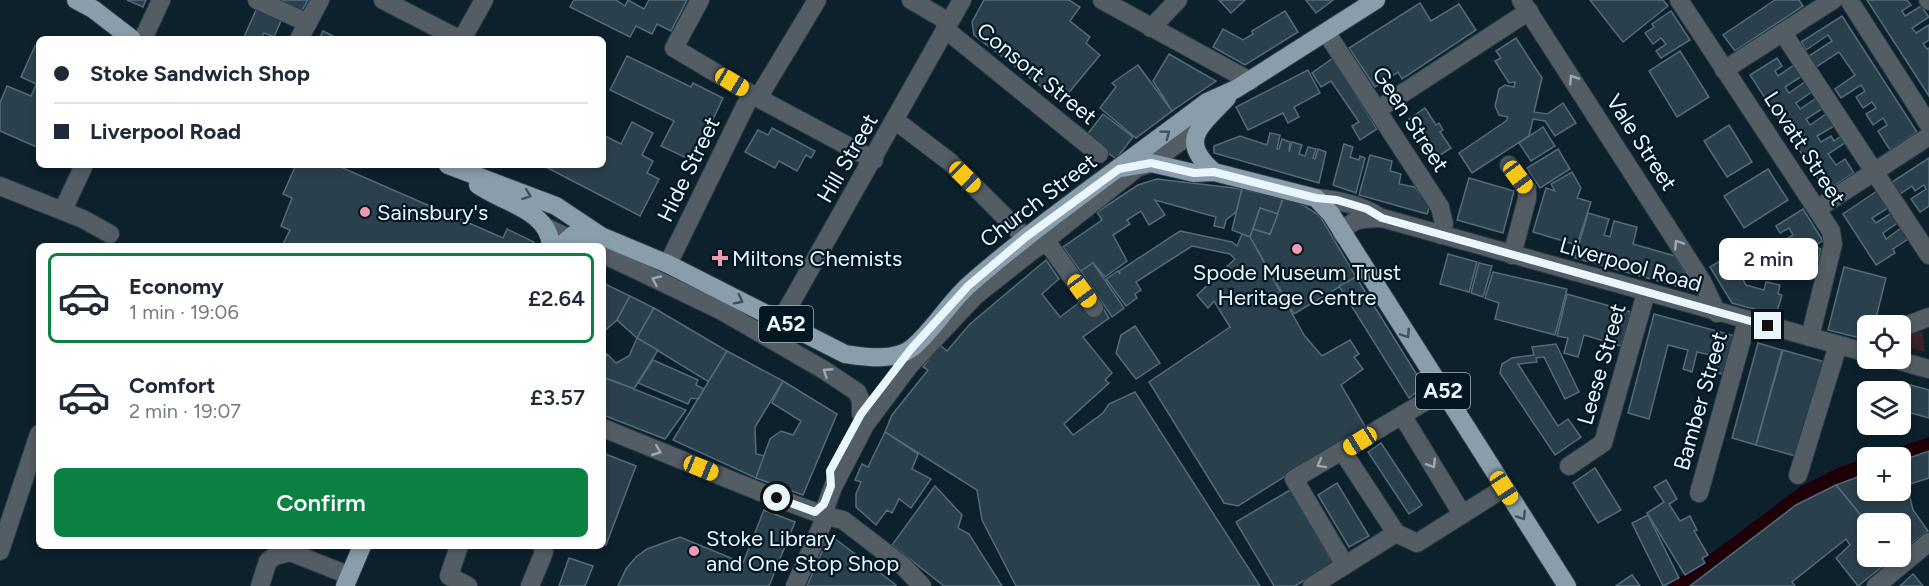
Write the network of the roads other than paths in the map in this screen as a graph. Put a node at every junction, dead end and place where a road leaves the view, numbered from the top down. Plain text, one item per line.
1 (76, 0) edge
2 (161, 0) edge
3 (257, 0) edge
4 (320, 0) edge
5 (383, 0) edge
6 (484, 0) edge
7 (700, 0) edge
8 (817, 0) edge
9 (911, 0) edge
10 (962, 0) edge
11 (1102, 0) edge
12 (1178, 0) edge
13 (1376, 0) edge
14 (1833, 0) edge
15 (1849, 0) edge
16 (1682, 1) edge
17 (1525, 6) edge
18 (947, 26) junction
19 (1151, 28) junction
20 (303, 31) edge
21 (1326, 32) junction
22 (1783, 33) junction
23 (128, 36) edge
24 (143, 36) edge
25 (454, 36) edge
26 (462, 36) edge
27 (1724, 70) junction
28 (1243, 85) junction
29 (754, 96) junction
30 (1377, 110) junction
31 (896, 121) junction
32 (1929, 125) edge
33 (1198, 128) junction
34 (1929, 136) edge
35 (1099, 154) dead end
36 (874, 160) junction
37 (1151, 163) junction
38 (1509, 165) dead end
39 (83, 168) edge
40 (453, 168) edge
41 (455, 168) edge
42 (1119, 169) junction
43 (1214, 172) junction
44 (1875, 172) junction
45 (0, 186) edge
46 (1316, 198) junction
47 (1817, 209) junction
48 (63, 210) junction
49 (1382, 218) junction
50 (548, 228) junction
51 (110, 234) dead end
52 (1342, 234) junction
53 (1441, 235) junction
54 (564, 242) edge
55 (1031, 242) junction
56 (550, 243) edge
57 (593, 243) edge
58 (593, 243) edge
59 (606, 248) edge
60 (606, 251) edge
61 (1512, 255) junction
62 (1929, 255) edge
63 (668, 264) junction
64 (1646, 293) junction
65 (1094, 308) dead end
66 (1717, 313) junction
67 (1929, 317) edge
68 (1747, 321) junction
69 (781, 322) junction
70 (1911, 324) edge
71 (1810, 337) junction
72 (771, 338) junction
73 (1838, 345) junction
74 (911, 349) junction
75 (1857, 350) edge
76 (1911, 364) edge
77 (1929, 369) edge
78 (1443, 391) junction
79 (861, 414) junction
80 (1402, 415) junction
81 (606, 429) edge
82 (36, 443) edge
83 (1343, 452) junction
84 (1569, 466) dead end
85 (1798, 475) dead end
86 (1504, 488) junction
87 (1699, 493) dead end
88 (820, 514) junction
89 (1462, 514) junction
90 (1395, 533) junction
91 (1929, 542) edge
92 (361, 549) edge
93 (458, 549) edge
94 (543, 549) edge
95 (0, 551) edge
96 (1345, 565) junction
97 (347, 580) edge
98 (912, 583) edge
99 (261, 586) edge
100 (468, 586) edge
101 (530, 586) edge
102 (783, 586) edge
103 (795, 586) edge
104 (1312, 586) edge
105 (1567, 586) edge
106 (1876, 586) edge

1 - 23 main road
2 - 24 street
3 - 20 street
4 - 20 street
5 - 25 street
6 - 26 street
7 - 29 street
8 - 29 street, Hide Street
9 - 18 street, Consort Street
10 - 18 street, Hill Street
11 - 19 street
12 - 19 street
13 - 21 main road
14 - 22 street
15 - 32 street
16 - 27 street, Lovatt Street
17 - 30 street
66 -> 17 street, Vale Street
18 - 31 street, Hill Street
18 - 35 street, Consort Street
19 - 28 street
21 - 28 main road
21 - 30 street, Geen Street
22 - 27 street
22 - 44 street
27 - 47 street, Lovatt Street
28 - 33 main road
42 -> 28 main road
29 - 36 street
29 - 63 street, Hide Street
30 - 53 street, Geen Street
31 - 36 street, Hill Street
31 - 55 street
33 - 37 street
33 - 43 main road
34 - 44 street
36 - 69 street, Hill Street
37 - 42 main road, Church Street
37 - 43 main road, Liverpool Road
37 - 55 street, Church Street
38 - 61 street
39 - 48 street
40 - 50 main road
41 -> 57 main road
42 - 55 main road, Church Street
43 - 46 main road, Liverpool Road
44 - 47 street
44 - 62 street
45 - 48 street
46 - 49 street, Liverpool Road
46 - 52 main road, A52
47 - 71 street, Lovatt Street
48 - 51 street
49 - 52 street, Liverpool Road
49 - 53 street, Liverpool Road
50 - 54 street
50 - 56 main road
52 -> 78 main road, A52
53 - 61 street, Liverpool Road
54 - 58 main road, A52
55 - 65 street
55 - 74 main road, Church Street
55 - 88 street, Church Street
59 - 63 main road, A52
72 -> 60 street
61 - 64 street, Liverpool Road
63 -> 69 main road, A52
64 - 66 street, Liverpool Road
64 - 84 street, Leese Street
66 - 68 street, Liverpool Road
67 - 70 street
68 - 71 street, Liverpool Road
68 - 87 street, Bamber Street
69 - 72 street, Hill Street
69 - 74 main road, A52
71 - 73 street, Liverpool Road
79 -> 72 street
73 - 75 street, Liverpool Road
73 - 85 street
74 - 79 street, Church Street
76 - 77 street
78 - 80 street
78 - 86 main road, A52
79 - 88 street, Church Street
80 - 83 street
80 -> 89 street
81 -> 88 street
82 - 95 street
83 - 90 street
83 -> 96 street
86 - 89 street
86 -> 105 main road, A52
88 - 98 street
88 - 102 street, Church Street
88 - 103 street, Church Street
89 - 90 street
90 - 96 street
91 - 106 street
92 - 97 main road
93 - 100 street
94 - 101 street
96 - 104 street
97 - 99 street

